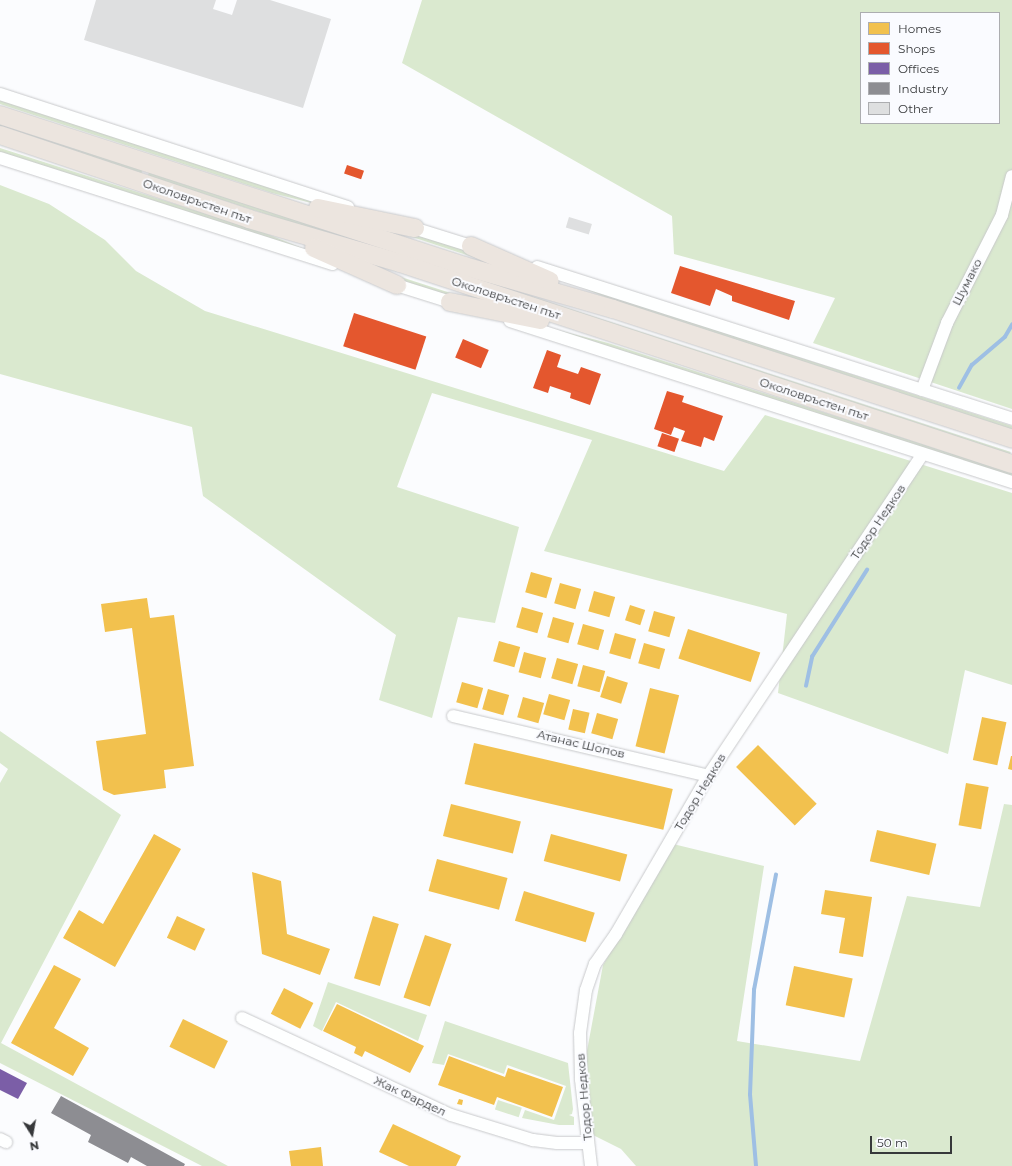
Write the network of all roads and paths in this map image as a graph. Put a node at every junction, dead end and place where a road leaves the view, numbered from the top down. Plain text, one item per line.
1 (0, 94) edge
2 (0, 115) edge
3 (0, 135) edge
4 (0, 158) edge
5 (1012, 176) edge
6 (230, 190) junction
7 (249, 219) junction
8 (415, 228) junction
9 (470, 246) junction
10 (397, 285) junction
11 (450, 302) junction
12 (613, 309) junction
13 (619, 336) junction
14 (922, 390) junction
15 (1012, 419) edge
16 (1012, 439) edge
17 (923, 454) junction
18 (1012, 464) edge
19 (1012, 482) edge
20 (453, 716) dead end
21 (708, 776) junction
22 (242, 1018) dead end
23 (588, 1143) junction
24 (591, 1166) edge

1 - 8 street
2 - 6 highway, Околовръстен път
3 - 7 highway, Околовръстен път
4 - 10 street
5 - 14 street, Шумако
6 - 8 highway
6 - 12 highway, Околовръстен път
7 - 10 highway
7 - 13 highway, Околовръстен път
8 - 9 street
9 - 12 highway
9 - 14 street
10 - 11 street
11 - 13 highway
11 - 17 street
12 - 16 highway, Околовръстен път
13 - 18 highway, Околовръстен път
14 - 15 street
17 - 19 street
17 - 21 street, Тодор Недков
20 - 21 street, Атанас Шопов
21 - 23 street, Тодор Недков
22 - 23 street, Жак Фардел
23 - 24 street, Тодор Недков

